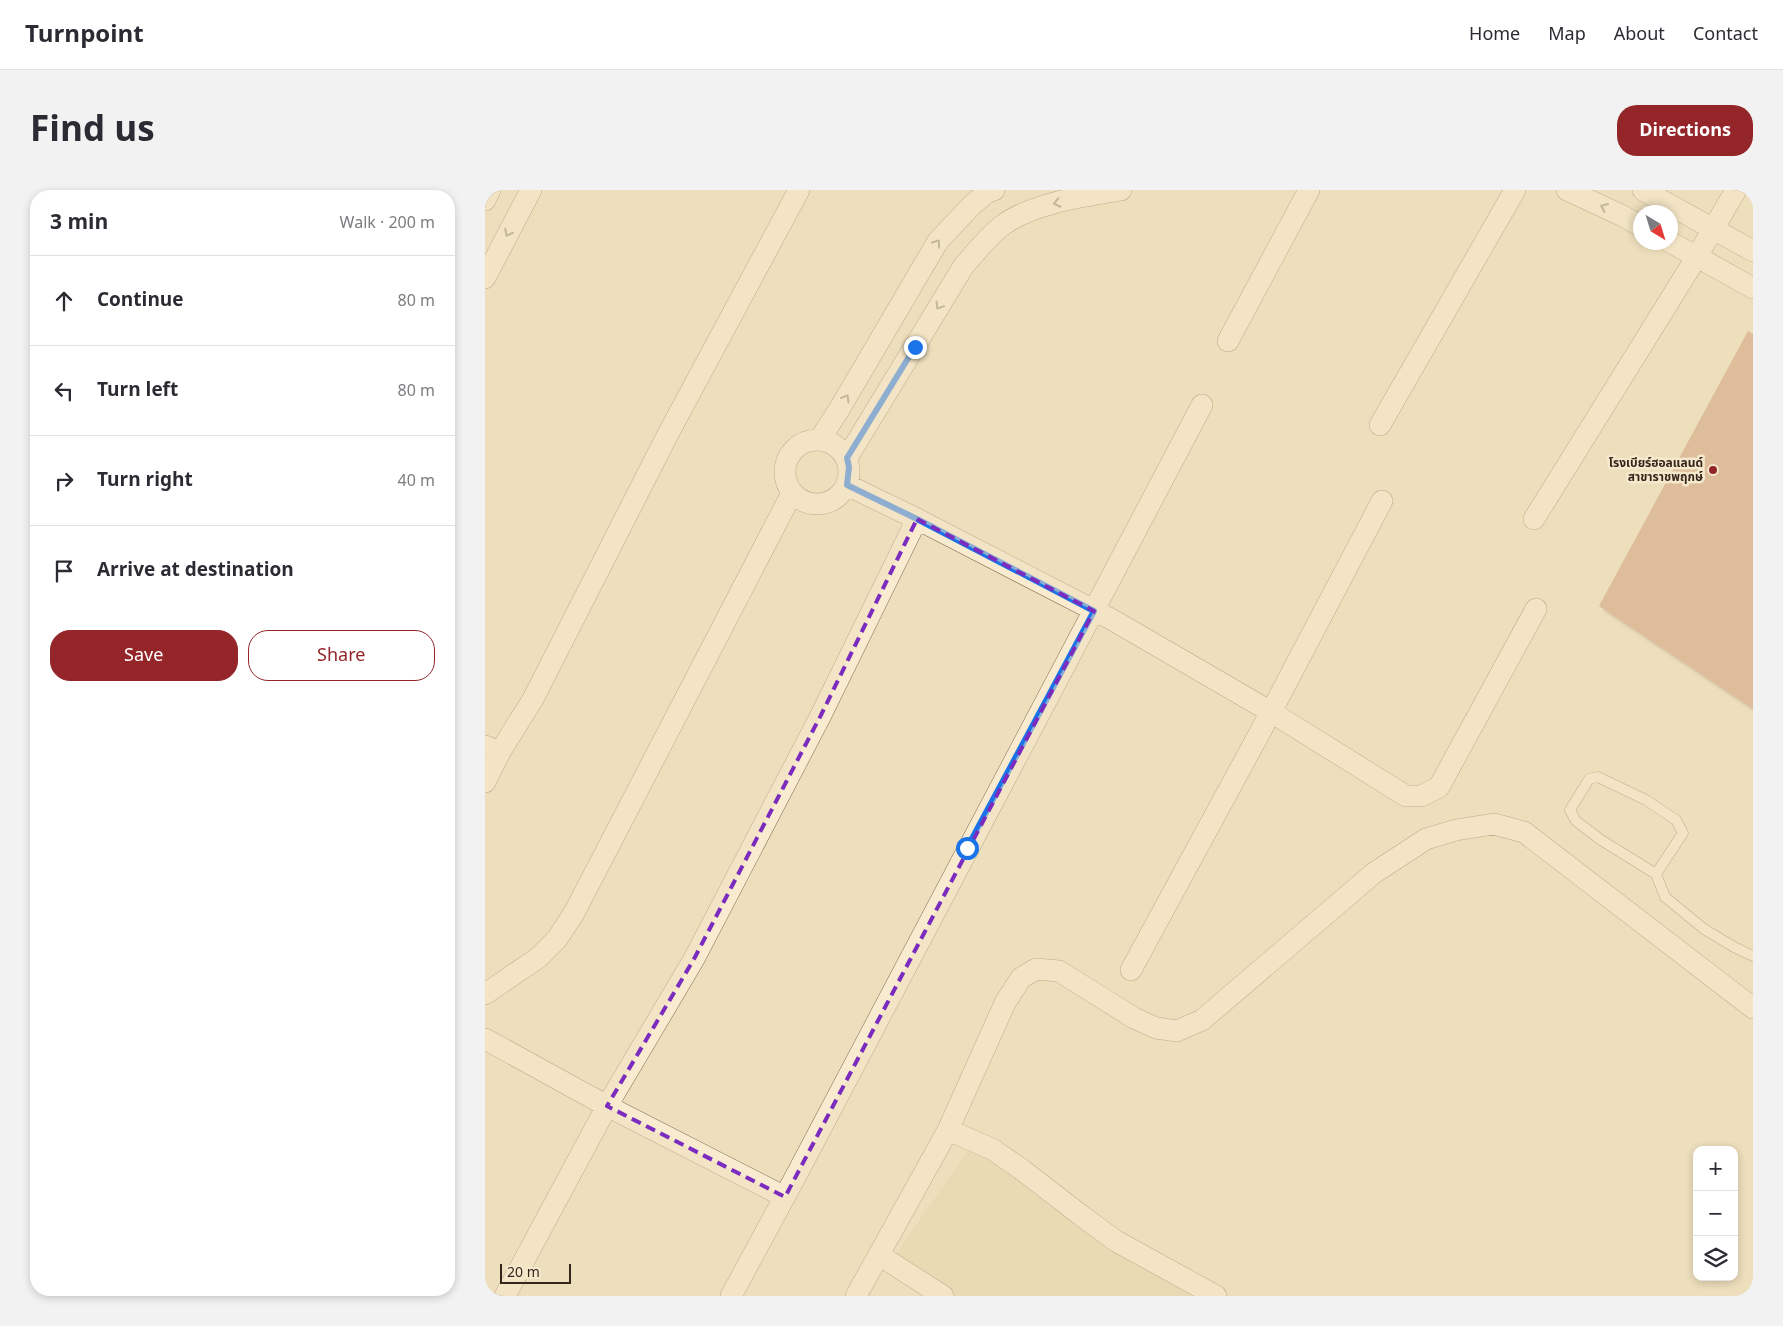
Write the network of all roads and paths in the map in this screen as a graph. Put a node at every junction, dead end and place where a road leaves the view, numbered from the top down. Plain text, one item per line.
1 (490, 190) edge
2 (531, 190) edge
3 (799, 190) edge
4 (994, 190) edge
5 (1309, 190) edge
6 (1515, 190) edge
7 (1567, 190) edge
8 (1643, 190) edge
9 (1736, 190) edge
10 (1112, 191) edge
11 (485, 200) edge
12 (1633, 222) edge
13 (1713, 229) junction
14 (1678, 247) edge
15 (1753, 252) edge
16 (1696, 258) junction
17 (485, 278) edge
18 (1753, 288) edge
19 (1228, 341) dead end
20 (1202, 405) dead end
21 (1380, 425) dead end
22 (820, 439) junction
23 (847, 458) junction
24 (847, 485) junction
25 (793, 493) junction
26 (1382, 501) dead end
27 (917, 519) junction
28 (1534, 519) dead end
29 (1536, 609) dead end
30 (1094, 611) junction
31 (1271, 712) junction
32 (493, 749) edge
33 (485, 782) edge
34 (1656, 874) junction
35 (1753, 956) edge
36 (1131, 970) dead end
37 (485, 994) edge
38 (1753, 1008) edge
39 (485, 1039) edge
40 (607, 1106) junction
41 (949, 1130) junction
42 (785, 1197) junction
43 (879, 1255) junction
44 (505, 1296) edge
45 (731, 1296) edge
46 (856, 1296) edge
47 (943, 1296) edge
48 (1216, 1296) edge

1 - 11 street
2 -> 17 street
3 - 32 street
22 -> 4 street
5 - 19 street
6 - 21 street
12 -> 7 street
8 - 13 street
9 - 13 street
10 -> 23 street
13 - 15 street
13 - 16 street
14 - 16 street
16 - 18 street
16 - 28 street
20 - 30 street
22 - 23 street
22 - 25 street
23 - 24 street
24 - 25 street
24 - 27 street
25 - 37 street
26 - 31 street
27 - 30 street
27 - 40 street
29 - 31 street
30 - 31 street
30 - 42 street
31 - 36 street
32 - 33 street
34 - 34 lane
34 - 35 lane
38 - 41 street
39 - 40 street
40 - 42 street
40 - 44 street
41 - 43 street
41 - 48 street
42 - 45 street
43 - 46 street
43 - 47 street

